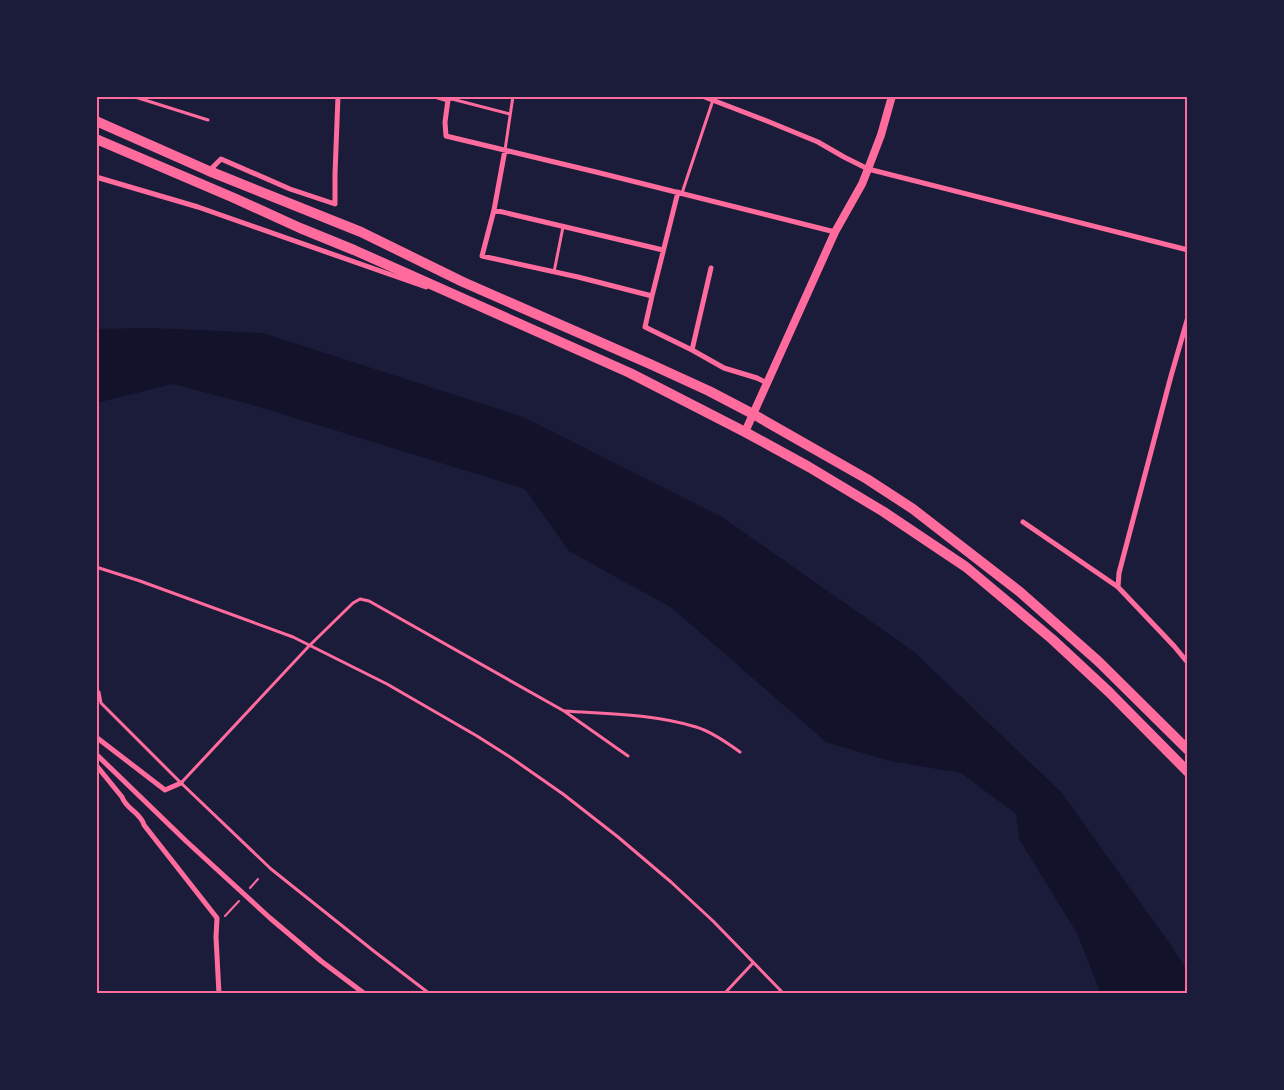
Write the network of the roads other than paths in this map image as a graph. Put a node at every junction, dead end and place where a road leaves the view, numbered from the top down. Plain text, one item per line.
1 (132, 96) edge
2 (338, 96) edge
3 (435, 96) edge
4 (513, 96) edge
5 (892, 96) edge
6 (704, 97) edge
7 (448, 100) junction
8 (712, 100) junction
9 (510, 114) junction
10 (208, 120) dead end
11 (96, 121) edge
12 (96, 139) edge
13 (505, 150) junction
14 (872, 170) junction
15 (209, 171) junction
16 (96, 177) edge
17 (680, 192) junction
18 (494, 210) junction
19 (563, 227) junction
20 (835, 232) junction
21 (663, 250) junction
22 (1188, 250) edge
23 (711, 268) dead end
24 (554, 272) junction
25 (652, 296) junction
26 (470, 302) junction
27 (1188, 317) edge
28 (692, 350) junction
29 (767, 383) junction
30 (753, 414) junction
31 (745, 432) junction
32 (1022, 522) dead end
33 (96, 567) edge
34 (1118, 587) junction
35 (309, 646) junction
36 (1188, 663) edge
37 (99, 692) dead end
38 (564, 711) junction
39 (96, 737) edge
40 (1188, 750) edge
41 (740, 752) dead end
42 (96, 754) edge
43 (628, 756) dead end
44 (96, 764) edge
45 (1188, 772) edge
46 (181, 783) junction
47 (753, 963) junction
48 (219, 994) edge
49 (365, 994) edge
50 (430, 994) edge
51 (724, 994) edge
52 (784, 994) edge

1 - 10 lane
2 - 15 street
3 - 7 street
4 - 9 lane
5 - 14 street
6 - 8 street
7 - 9 lane
7 - 13 street
8 - 14 street
8 - 17 lane
9 - 13 lane
11 - 15 highway
12 - 26 highway
13 - 17 street
13 - 18 street
14 - 20 street
14 - 22 street
15 - 30 highway
16 - 26 street
17 - 20 street
17 - 21 street
18 - 19 street
18 - 24 street
19 - 21 street
19 - 24 lane
20 - 29 street
21 - 25 street
23 - 28 street
24 - 25 street
25 - 28 street
26 - 31 highway
27 - 34 street
28 - 29 street
29 - 30 street
30 - 31 street
30 - 40 highway
31 - 45 highway
32 - 34 street
33 - 35 lane
34 - 36 street
35 - 38 lane
35 - 46 lane
35 - 47 lane
37 - 46 lane
38 - 41 lane
38 - 43 lane
39 - 46 street
42 - 49 street
44 - 48 street
46 - 50 lane
47 - 51 lane
47 - 52 lane

